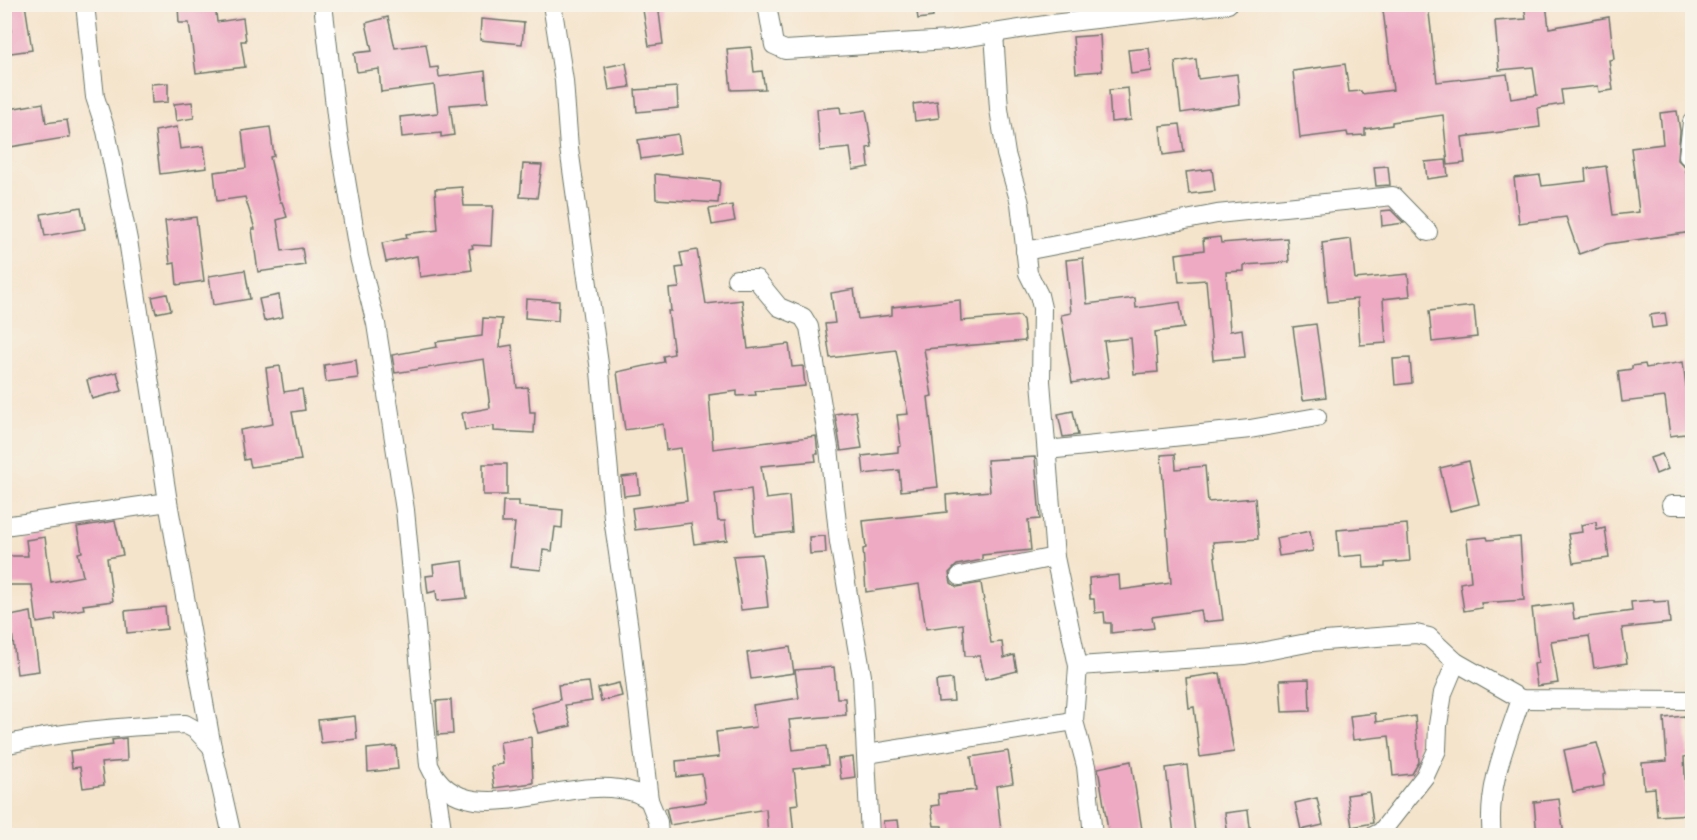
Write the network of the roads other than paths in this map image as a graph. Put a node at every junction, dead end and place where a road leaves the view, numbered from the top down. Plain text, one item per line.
1 (85, 4) edge
2 (323, 4) edge
3 (552, 4) edge
4 (767, 4) edge
5 (1221, 5) edge
6 (994, 33) junction
7 (1692, 122) edge
8 (1688, 156) dead end
9 (1428, 232) dead end
10 (1025, 251) junction
11 (736, 279) dead end
12 (1317, 417) dead end
13 (1047, 450) junction
14 (168, 502) junction
15 (1671, 504) dead end
16 (1692, 505) edge
17 (4, 526) edge
18 (1055, 557) junction
19 (960, 576) dead end
20 (1456, 662) junction
21 (1078, 666) junction
22 (1521, 699) junction
23 (1692, 700) edge
24 (1074, 721) junction
25 (4, 745) edge
26 (212, 747) junction
27 (867, 754) junction
28 (435, 781) junction
29 (649, 800) junction
30 (232, 836) edge
31 (443, 836) edge
32 (659, 836) edge
33 (870, 836) edge
34 (1093, 836) edge
35 (1373, 836) edge
36 (1492, 836) edge

1 - 14 street
2 - 28 street
3 - 29 street
4 - 6 street
5 - 6 street
6 - 10 street
7 - 8 street
9 - 10 street
10 - 13 street
11 - 27 street
12 - 13 street
13 - 18 street
14 - 17 street
14 - 26 street
15 - 16 street
18 - 19 street
18 - 21 street
20 - 21 street
20 - 22 street
20 - 35 street
21 - 24 street
22 - 23 street
22 - 36 street
24 - 27 street
24 - 34 street
25 - 26 street
26 - 30 street
27 - 33 street
28 - 29 street
28 - 31 street
29 - 32 street

